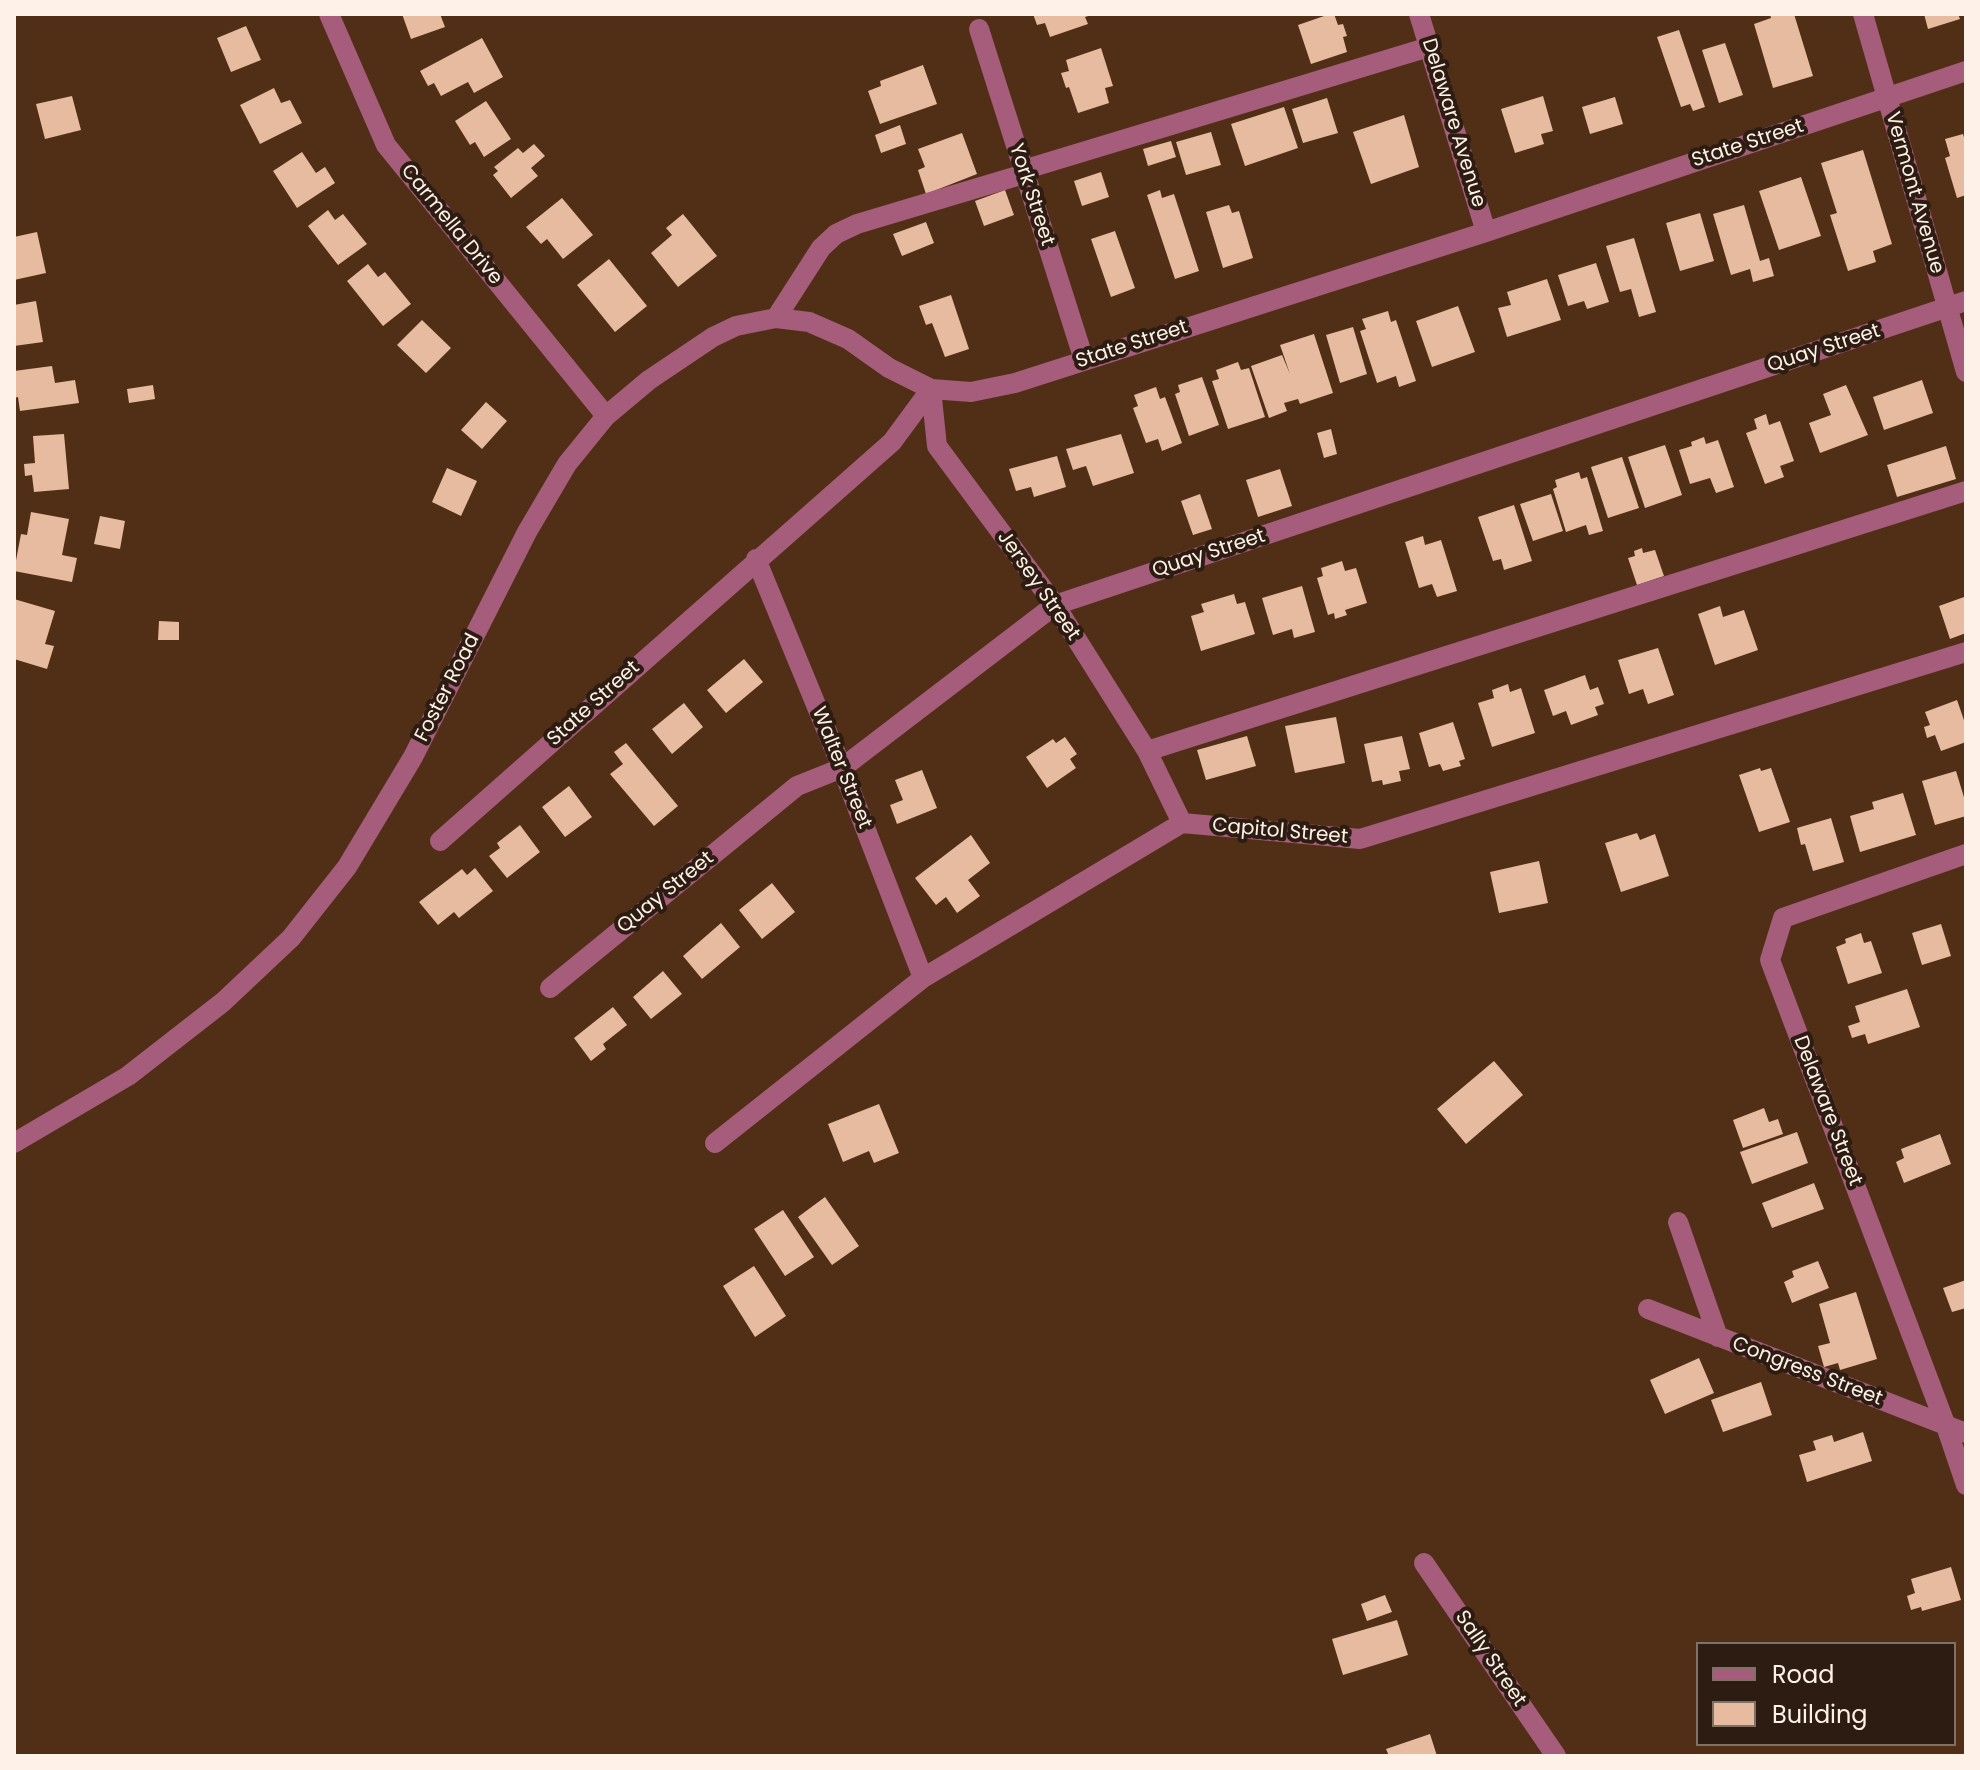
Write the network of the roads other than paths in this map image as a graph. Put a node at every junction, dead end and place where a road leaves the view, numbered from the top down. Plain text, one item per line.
1 (329, 14) edge
2 (1419, 14) edge
3 (1863, 14) edge
4 (979, 29) dead end
5 (1429, 47) junction
6 (1966, 71) edge
7 (1888, 97) junction
8 (1024, 172) junction
9 (1486, 232) junction
10 (1956, 305) edge
11 (776, 318) junction
12 (1084, 360) junction
13 (1966, 372) edge
14 (931, 389) junction
15 (606, 416) junction
16 (1966, 491) edge
17 (756, 559) junction
18 (1055, 605) junction
19 (1966, 652) edge
20 (1147, 751) junction
21 (842, 768) junction
22 (1182, 823) junction
23 (440, 841) dead end
24 (1966, 854) edge
25 (923, 978) junction
26 (550, 988) dead end
27 (14, 1143) edge
28 (715, 1143) dead end
29 (1678, 1222) dead end
30 (1648, 1309) dead end
31 (1718, 1337) junction
32 (1946, 1426) junction
33 (1966, 1433) edge
34 (1966, 1485) edge
35 (1424, 1563) dead end
36 (1556, 1756) edge

1 - 15 street, Carmella Drive
2 - 5 street, Delaware Avenue
3 - 7 street, Vermont Avenue
4 - 8 street, York Street
5 - 8 street
5 - 9 street, Delaware Avenue
6 - 7 street, State Street
7 - 9 street, State Street
7 - 10 street, Vermont Avenue
8 - 11 street
8 - 12 street, York Street
9 - 12 street, State Street
10 - 13 street, Vermont Avenue
10 - 18 street, Quay Street
11 - 14 street, Foster Road
11 - 15 street, Foster Road
12 - 14 street, State Street
14 - 17 street, State Street
14 - 18 street, Jersey Street
15 - 27 street, Foster Road
16 - 20 street
17 - 21 street, Walter Street
17 - 23 street, State Street
18 - 20 street, Jersey Street
18 - 21 street, Quay Street
19 - 22 street, Capitol Street
20 - 22 street, Jersey Street
21 - 25 street, Walter Street
21 - 26 street, Quay Street
22 - 25 street
24 - 32 street, Delaware Street
25 - 28 street
29 - 31 street
30 - 31 street, Congress Street
31 - 32 street, Congress Street
32 - 33 street, Congress Street
32 - 34 street, Delaware Street
35 - 36 street, Sally Street

